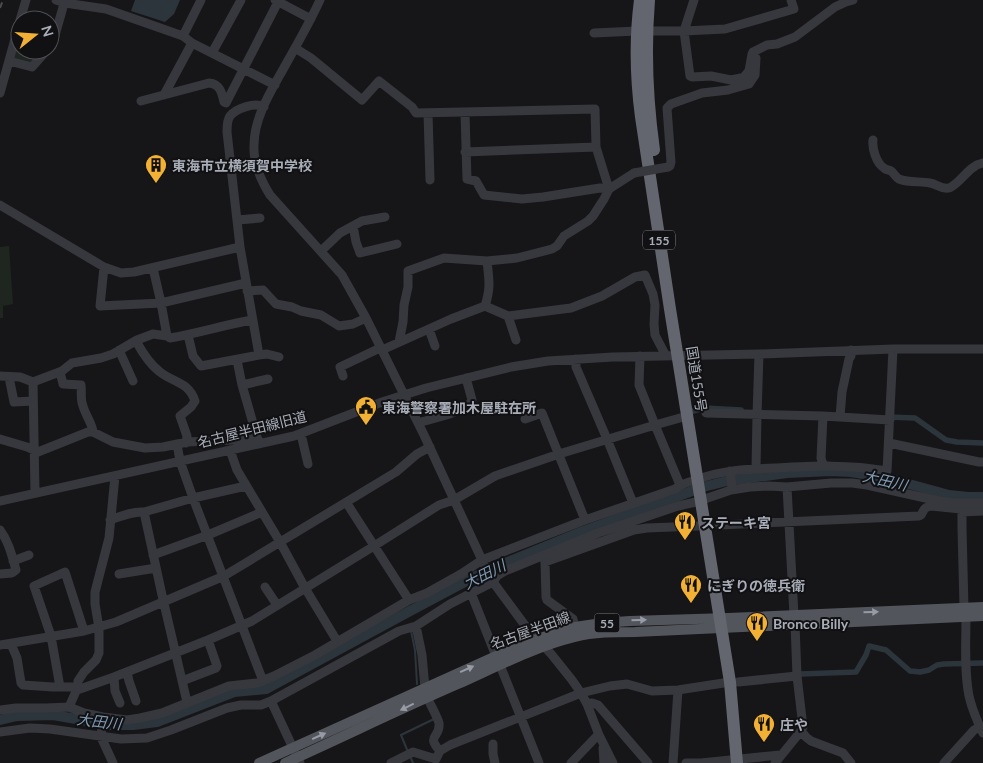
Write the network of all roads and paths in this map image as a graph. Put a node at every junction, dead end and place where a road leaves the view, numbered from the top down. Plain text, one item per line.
1 (201, 0) edge
2 (241, 0) edge
3 (320, 0) edge
4 (640, 0) edge
5 (648, 0) edge
6 (694, 0) edge
7 (791, 0) edge
8 (853, 0) edge
9 (62, 1) edge
10 (276, 1) edge
11 (311, 19) junction
12 (642, 31) junction
13 (684, 31) junction
14 (594, 34) dead end
15 (183, 36) junction
16 (192, 43) junction
17 (295, 48) junction
18 (758, 50) junction
19 (212, 53) junction
20 (10, 57) edge
21 (38, 60) edge
22 (9, 61) junction
23 (243, 69) junction
24 (275, 85) junction
25 (0, 93) edge
26 (164, 95) junction
27 (141, 101) dead end
28 (264, 107) junction
29 (428, 113) junction
30 (464, 113) junction
31 (873, 140) dead end
32 (596, 148) junction
33 (465, 152) junction
34 (983, 163) edge
35 (430, 180) dead end
36 (609, 189) junction
37 (0, 204) edge
38 (385, 217) dead end
39 (260, 218) dead end
40 (238, 220) junction
41 (353, 226) junction
42 (397, 244) dead end
43 (240, 247) junction
44 (321, 251) junction
45 (487, 261) junction
46 (104, 267) junction
47 (153, 268) junction
48 (247, 287) junction
49 (161, 303) junction
50 (485, 306) junction
51 (508, 316) junction
52 (366, 318) junction
53 (252, 320) junction
54 (429, 329) junction
55 (188, 335) junction
56 (167, 336) junction
57 (516, 340) dead end
58 (136, 341) junction
59 (399, 342) junction
60 (435, 346) dead end
61 (381, 349) junction
62 (893, 349) junction
63 (983, 349) edge
64 (119, 350) junction
65 (851, 350) junction
66 (759, 354) junction
67 (259, 355) junction
68 (640, 356) junction
69 (676, 356) junction
70 (278, 357) dead end
71 (576, 359) junction
72 (237, 360) junction
73 (60, 372) junction
74 (4, 376) edge
75 (343, 376) dead end
76 (466, 378) junction
77 (268, 379) dead end
78 (132, 381) dead end
79 (33, 382) junction
80 (242, 385) junction
81 (405, 395) junction
82 (33, 401) junction
83 (706, 413) dead end
84 (757, 415) junction
85 (823, 416) junction
86 (840, 417) junction
87 (680, 418) dead end
88 (525, 419) dead end
89 (890, 420) junction
90 (418, 423) junction
91 (656, 424) junction
92 (93, 432) junction
93 (300, 434) junction
94 (0, 439) edge
95 (607, 439) junction
96 (258, 442) junction
97 (181, 443) junction
98 (889, 443) junction
99 (430, 447) junction
100 (35, 450) junction
101 (230, 450) junction
102 (559, 454) junction
103 (180, 461) junction
104 (983, 462) edge
105 (308, 464) dead end
106 (823, 465) junction
107 (756, 469) junction
108 (730, 472) junction
109 (116, 476) junction
110 (699, 478) junction
111 (680, 485) junction
112 (246, 486) junction
113 (787, 486) junction
114 (732, 487) dead end
115 (35, 493) junction
116 (193, 498) junction
117 (704, 498) junction
118 (454, 500) junction
119 (0, 501) edge
120 (346, 502) junction
121 (633, 503) junction
122 (983, 503) edge
123 (983, 511) edge
124 (144, 512) junction
125 (262, 512) junction
126 (962, 512) junction
127 (110, 520) junction
128 (585, 520) junction
129 (788, 522) junction
130 (720, 525) dead end
131 (698, 526) dead end
132 (0, 530) edge
133 (208, 534) junction
134 (280, 542) junction
135 (374, 546) junction
136 (28, 555) dead end
137 (153, 555) junction
138 (13, 561) junction
139 (482, 562) junction
140 (156, 568) junction
141 (0, 574) edge
142 (119, 574) dead end
143 (224, 576) junction
144 (492, 579) junction
145 (265, 587) dead end
146 (305, 588) junction
147 (471, 594) junction
148 (409, 600) junction
149 (164, 602) junction
150 (277, 605) junction
151 (983, 607) edge
152 (965, 612) junction
153 (983, 616) edge
154 (795, 620) junction
155 (724, 623) junction
156 (242, 626) junction
157 (416, 626) junction
158 (575, 627) junction
159 (99, 628) junction
160 (84, 632) junction
161 (51, 636) junction
162 (208, 640) junction
163 (337, 641) junction
164 (540, 643) junction
165 (10, 644) junction
166 (0, 645) edge
167 (176, 653) junction
168 (498, 661) junction
169 (128, 672) junction
170 (797, 676) junction
171 (114, 677) junction
172 (182, 681) junction
173 (263, 681) junction
174 (734, 682) junction
175 (60, 687) junction
176 (77, 689) junction
177 (678, 690) junction
178 (426, 693) junction
179 (581, 694) junction
180 (136, 701) dead end
181 (272, 701) junction
182 (187, 702) junction
183 (120, 703) dead end
184 (587, 704) junction
185 (69, 707) junction
186 (0, 710) edge
187 (521, 716) junction
188 (103, 717) junction
189 (981, 726) edge
190 (0, 732) edge
191 (801, 732) junction
192 (101, 733) junction
193 (600, 735) junction
194 (493, 744) dead end
195 (605, 746) junction
196 (292, 748) junction
197 (437, 758) edge
198 (778, 759) edge
199 (299, 760) edge
200 (741, 761) edge
201 (113, 763) edge
202 (258, 763) edge
203 (285, 763) edge
204 (391, 763) edge
205 (495, 763) edge
206 (540, 763) edge
207 (571, 763) edge
208 (604, 763) edge
209 (613, 763) edge
210 (648, 763) edge
211 (673, 763) edge
212 (686, 763) edge
213 (851, 763) edge
214 (944, 763) edge

1 - 15 street
2 - 19 street
3 - 11 street
4 - 12 highway, 国道155号 / 155
5 - 12 highway, 国道155号 / 155
6 - 13 street
7 - 13 street
8 - 18 street
9 - 15 street
10 - 11 street
10 - 23 street
11 - 17 street
12 - 13 street
12 - 14 street
12 - 69 highway, 国道155号 / 155
13 - 18 street
15 - 16 street
16 - 19 street
16 - 26 street
17 - 24 street
17 - 29 street
18 - 36 street, bridge
19 - 23 street
20 - 22 street
21 - 22 street
22 - 25 street
23 - 24 street
23 - 26 street
24 - 28 street
26 - 27 street
28 - 40 street
28 - 44 street
29 - 30 street
29 - 35 street
30 - 32 street
30 - 33 street
31 - 34 street
32 - 33 street
32 - 36 street
33 - 36 street
36 - 45 street
37 - 46 street
38 - 41 street
39 - 40 street
40 - 43 street
41 - 42 street
41 - 44 street
43 - 47 street
43 - 48 street
44 - 52 street
45 - 50 street
45 - 59 street
46 - 47 street
46 - 49 street
47 - 49 street
48 - 49 street
48 - 52 street
48 - 53 street
49 - 56 street
50 - 51 street
50 - 54 street
51 - 57 street
51 - 69 street
52 - 61 street
53 - 55 street
53 - 67 street
54 - 59 street
54 - 60 street
55 - 56 street
55 - 72 street
56 - 58 street
58 - 64 street
58 - 97 street
59 - 61 street
61 - 75 street
61 - 81 street
62 - 63 street, 名古屋半田線旧道
62 - 65 street, 名古屋半田線旧道
62 - 89 street
64 - 73 street
64 - 78 street
65 - 66 street, 名古屋半田線旧道
65 - 86 street
66 - 69 street, 名古屋半田線旧道
66 - 84 street
67 - 70 street
67 - 72 street
68 - 69 street, 名古屋半田線旧道
68 - 71 street, 名古屋半田線旧道
68 - 91 street
69 - 110 highway, 国道155号 / 155
71 - 76 street, 名古屋半田線旧道
71 - 95 street
72 - 80 street
73 - 79 street
73 - 92 street
74 - 79 street
74 - 82 street
76 - 81 street, 名古屋半田線旧道
76 - 90 street
77 - 80 street
79 - 82 street
80 - 96 street
81 - 90 street
81 - 93 street, 名古屋半田線旧道
82 - 100 street
83 - 84 street
84 - 85 street
84 - 107 street
85 - 86 street
85 - 106 street
86 - 89 street
87 - 91 street
88 - 102 street
89 - 98 street
90 - 99 street
91 - 95 street
91 - 111 street
92 - 97 street
92 - 100 street
93 - 96 street, 名古屋半田線旧道
93 - 105 street
94 - 100 street
95 - 102 street
95 - 121 street
96 - 97 street
96 - 101 street, 名古屋半田線旧道
97 - 103 street
98 - 104 street
98 - 106 street
99 - 118 street
99 - 120 street
100 - 115 street
101 - 103 street, 名古屋半田線旧道
101 - 112 street
102 - 118 street
102 - 128 street
103 - 109 street, 名古屋半田線旧道
103 - 116 street
106 - 107 street
107 - 108 street
108 - 110 street
108 - 114 street
109 - 115 street, 名古屋半田線旧道
109 - 127 street
110 - 111 street
110 - 117 highway, 国道155号 / 155
111 - 121 street
112 - 116 street
112 - 125 street
113 - 117 street
113 - 122 street
113 - 129 street
115 - 119 street, 名古屋半田線旧道
116 - 124 street
116 - 133 street
117 - 144 street
117 - 155 highway, 国道155号 / 155
118 - 135 street
118 - 139 street
120 - 134 street
120 - 135 street
121 - 128 street
123 - 126 street
124 - 127 street
124 - 137 street
125 - 133 street
125 - 134 street
126 - 129 street
126 - 152 street
127 - 159 street
128 - 139 street
129 - 130 street
129 - 154 street
131 - 158 street
132 - 138 street
133 - 137 street
133 - 143 street
134 - 143 street
134 - 146 street
135 - 146 street
135 - 148 street
136 - 138 street
137 - 140 street
138 - 141 street
139 - 144 street
139 - 148 street
140 - 142 street
140 - 149 street
143 - 149 street
143 - 156 street
144 - 147 street
144 - 164 street
145 - 150 street
146 - 150 street
146 - 163 street
147 - 157 street
147 - 168 street
148 - 163 street
149 - 159 street
149 - 167 street
150 - 156 street
151 - 152 main road, 名古屋半田線 / 55
152 - 153 main road, 名古屋半田線 / 55
152 - 154 main road, 名古屋半田線 / 55
152 - 189 street
154 - 155 main road, 名古屋半田線 / 55
154 - 170 street
158 -> 155 main road, 名古屋半田線 / 55
155 - 164 main road, 名古屋半田線 / 55
155 - 174 highway, 国道155号 / 155
156 - 162 street
156 - 173 street
157 - 178 street
157 - 181 street
158 - 164 main road, 名古屋半田線 / 55
159 - 160 street
159 - 176 street
160 - 161 street
160 - 161 street
161 - 165 street
161 - 175 street
162 - 167 street
162 - 172 street
163 - 173 street
164 - 168 main road, 名古屋半田線 / 55
164 - 179 street
165 - 166 street
165 - 175 street
167 - 169 street
167 - 172 street
168 - 178 main road, 名古屋半田線 / 55
168 - 187 street
169 - 171 street
169 - 180 street
170 - 174 street
170 - 191 street
171 - 176 street
171 - 183 street
172 - 182 street
173 - 182 street
174 - 177 street
174 - 200 highway, 国道155号 / 155
175 - 176 street
176 - 185 street
177 - 179 street
177 - 211 street
196 -> 178 main road, 名古屋半田線 / 55
178 - 197 street
178 -> 199 main road, 名古屋半田線 / 55
179 - 184 street
179 - 187 street
181 - 192 street
181 - 196 street
182 - 188 street
184 - 193 street
184 - 210 street
185 - 186 street
185 - 188 street
187 - 197 street
187 - 206 street
188 - 192 street
189 - 214 street
190 - 192 street
191 - 198 street
191 - 213 street
192 - 201 street
193 - 195 street
193 - 207 street
194 - 205 street
195 - 208 street
195 - 209 street
196 - 199 street
196 - 202 main road, 名古屋半田線 / 55
197 - 204 street
198 - 200 street
199 - 203 main road, 名古屋半田線 / 55
200 - 212 street

